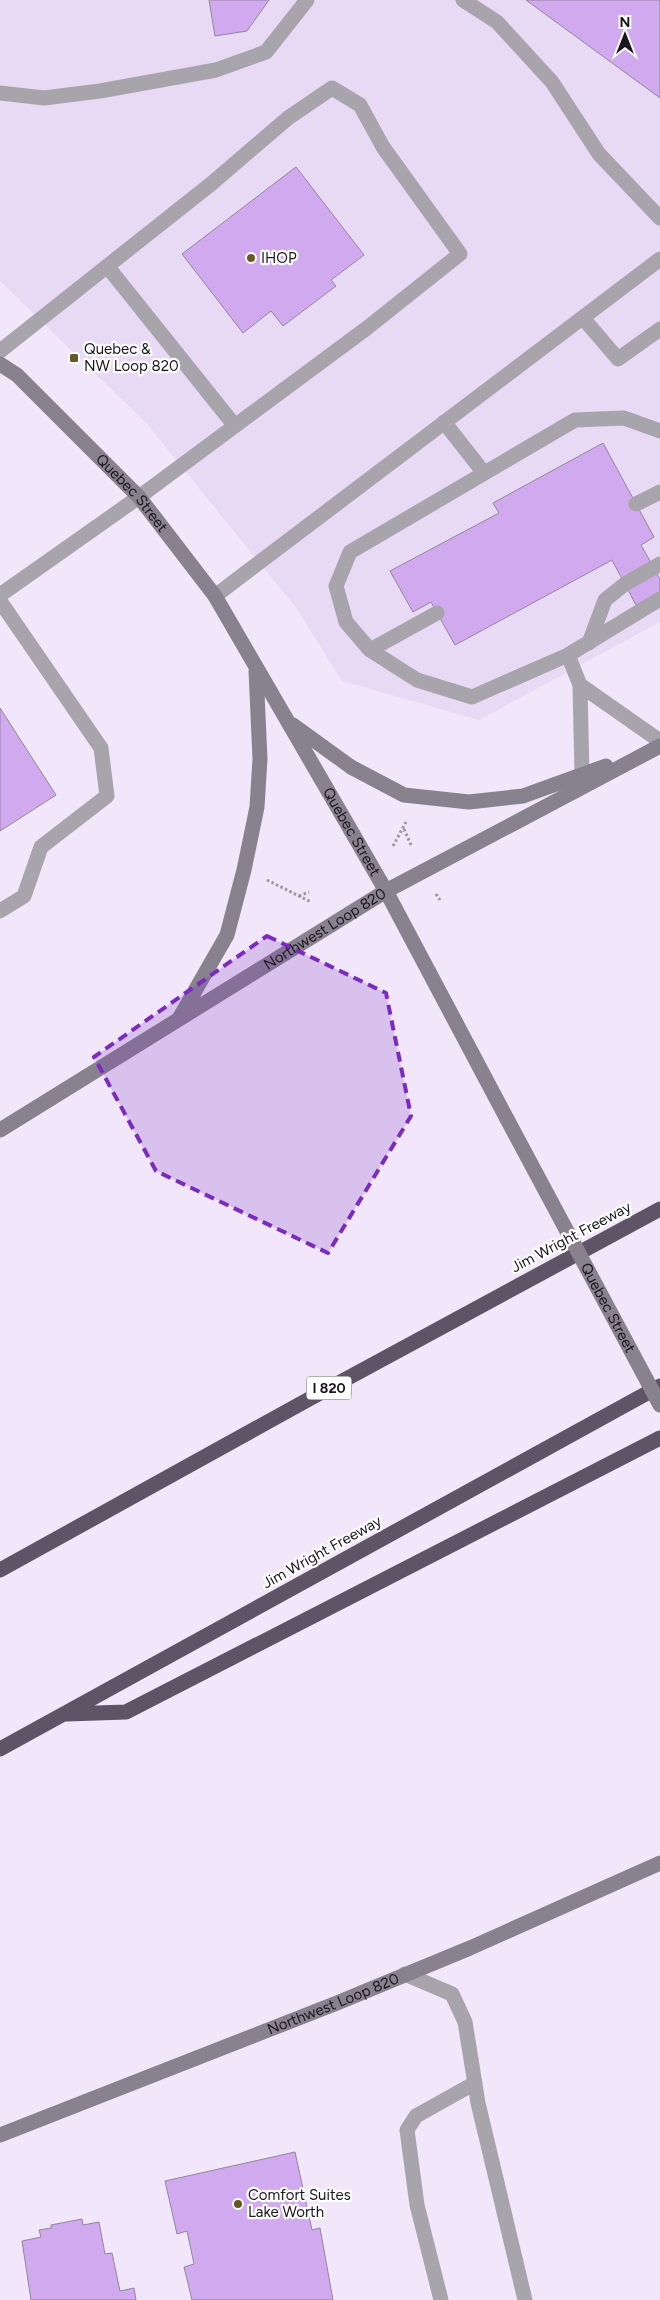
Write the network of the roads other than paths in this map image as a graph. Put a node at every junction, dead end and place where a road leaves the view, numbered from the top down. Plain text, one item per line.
1 (307, 0) edge
2 (463, 0) edge
3 (0, 93) edge
4 (660, 218) edge
5 (660, 259) edge
6 (107, 266) junction
7 (583, 318) junction
8 (660, 329) edge
9 (0, 351) edge
10 (0, 364) edge
11 (444, 422) junction
12 (235, 426) junction
13 (660, 431) edge
14 (484, 473) junction
15 (660, 492) edge
16 (139, 497) junction
17 (636, 504) dead end
18 (660, 564) edge
19 (0, 595) edge
20 (215, 596) junction
21 (660, 599) edge
22 (0, 601) edge
23 (437, 613) dead end
24 (589, 643) junction
25 (370, 650) junction
26 (568, 655) junction
27 (256, 667) junction
28 (580, 685) junction
29 (287, 721) junction
30 (658, 745) edge
31 (582, 775) junction
32 (386, 891) junction
33 (0, 911) edge
34 (179, 1019) junction
35 (0, 1130) edge
36 (660, 1208) edge
37 (660, 1386) edge
38 (660, 1405) edge
39 (660, 1438) edge
40 (0, 1570) edge
41 (63, 1714) junction
42 (0, 1749) edge
43 (656, 1866) edge
44 (405, 1974) junction
45 (475, 2083) junction
46 (0, 2135) edge
47 (441, 2300) edge
48 (524, 2300) edge

1 - 3 lane
2 - 4 lane
5 - 7 lane
6 - 9 lane
6 - 12 lane
6 - 12 lane
7 - 8 lane
7 - 11 lane
10 - 16 main road, Quebec Street
11 - 14 lane
11 - 20 lane
12 - 16 lane
13 - 14 lane
14 - 25 lane
15 - 17 lane
16 - 19 lane
16 - 20 main road, Quebec Street
18 - 24 lane
20 - 27 main road, Quebec Street
21 - 24 lane
22 - 33 lane
23 - 25 lane
24 - 26 lane
25 - 26 lane
26 - 28 lane
27 - 29 main road, Quebec Street
27 - 34 main road
28 - 30 lane
28 - 31 lane
29 - 31 main road
29 - 32 main road, Quebec Street
30 - 31 main road
30 - 32 main road, Northwest Loop 820
32 - 34 main road, Northwest Loop 820
32 - 38 main road, Quebec Street, bridge
34 - 35 main road, Northwest Loop 820
36 - 40 highway, Jim Wright Freeway / I 820
37 - 41 highway, Jim Wright Freeway
39 - 41 highway
41 - 42 highway, Jim Wright Freeway
43 - 44 main road, Northwest Loop 820
44 - 45 lane
44 - 46 main road, Northwest Loop 820
45 - 47 lane
45 - 48 lane

